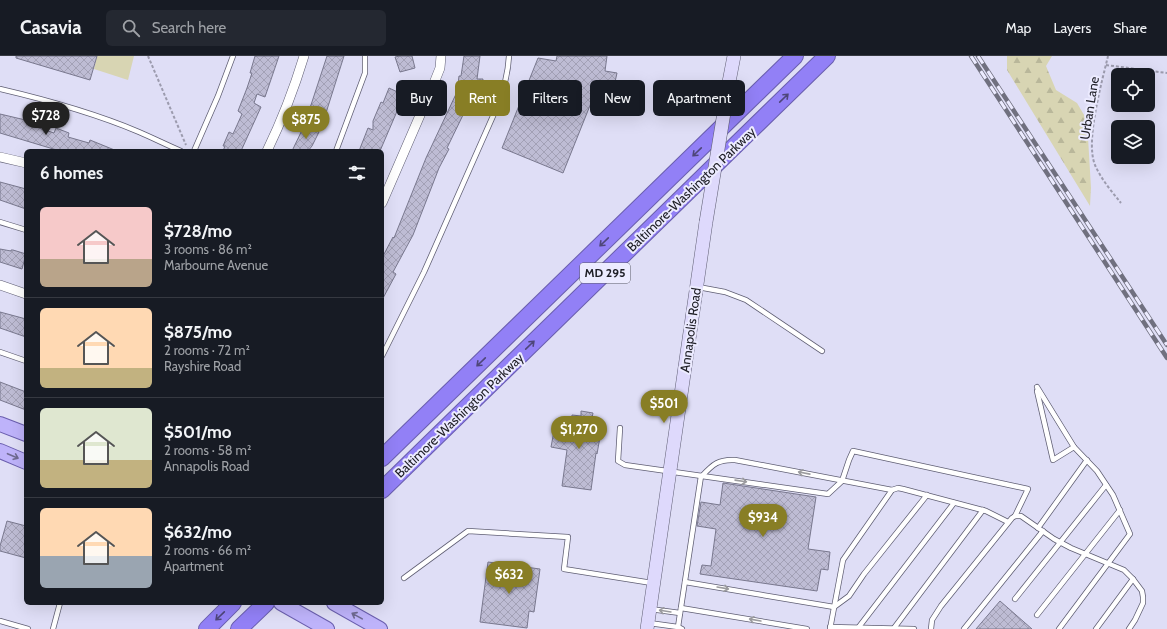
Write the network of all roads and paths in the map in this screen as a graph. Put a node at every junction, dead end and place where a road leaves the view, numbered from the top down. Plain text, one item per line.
1 (148, 56) edge
2 (233, 56) edge
3 (304, 56) edge
4 (365, 56) edge
5 (441, 56) edge
6 (509, 56) edge
7 (734, 56) edge
8 (795, 56) edge
9 (827, 56) edge
10 (1108, 56) edge
11 (1106, 65) junction
12 (1167, 73) edge
13 (0, 89) edge
14 (187, 147) dead end
15 (176, 149) edge
16 (195, 149) edge
17 (268, 149) edge
18 (337, 149) edge
19 (0, 157) edge
20 (24, 163) edge
21 (384, 198) edge
22 (1121, 203) dead end
23 (0, 222) edge
24 (24, 229) edge
25 (0, 285) edge
26 (697, 287) junction
27 (24, 293) edge
28 (822, 351) dead end
29 (0, 352) edge
30 (384, 352) edge
31 (24, 360) edge
32 (0, 424) edge
33 (620, 428) dead end
34 (24, 433) edge
35 (1074, 447) junction
36 (0, 451) edge
37 (384, 456) edge
38 (1087, 460) junction
39 (24, 461) edge
40 (670, 471) junction
41 (702, 476) junction
42 (842, 481) junction
43 (1106, 485) junction
44 (384, 488) edge
45 (892, 490) junction
46 (927, 495) junction
47 (954, 503) junction
48 (983, 510) junction
49 (1120, 510) junction
50 (1015, 516) junction
51 (1008, 522) junction
52 (1040, 530) junction
53 (1060, 542) junction
54 (1085, 554) junction
55 (1109, 563) junction
56 (404, 578) dead end
57 (1133, 578) junction
58 (685, 582) junction
59 (654, 583) junction
60 (1015, 599) dead end
61 (59, 605) edge
62 (231, 605) edge
63 (264, 605) edge
64 (284, 605) edge
65 (338, 605) edge
66 (834, 607) junction
67 (681, 608) junction
68 (650, 609) junction
69 (680, 614) junction
70 (1037, 615) dead end
71 (0, 621) edge
72 (647, 626) edge
73 (681, 628) edge
74 (830, 628) edge
75 (858, 628) junction
76 (876, 628) edge
77 (894, 628) edge
78 (28, 629) edge
79 (53, 629) edge
80 (206, 629) edge
81 (239, 629) edge
82 (328, 629) edge
83 (380, 629) edge
84 (807, 629) edge
85 (907, 629) edge
86 (914, 629) edge
87 (932, 629) edge
88 (964, 629) edge
89 (1059, 629) edge
90 (1096, 629) edge
91 (1129, 629) edge

1 - 14 path
2 - 16 lane
3 - 17 street
4 - 18 lane
5 - 21 street
6 - 30 lane
7 - 26 main road, Annapolis Road, bridge
8 -> 37 highway, Baltimore-Washington Parkway / MD 295
44 -> 9 highway, Baltimore-Washington Parkway / MD 295
10 - 11 path, Urban Lane
11 - 12 path
11 - 22 path, Urban Lane
13 - 15 lane
19 - 20 street
23 - 24 lane
25 - 27 street
26 - 28 lane
26 - 40 main road, Annapolis Road
29 - 31 lane
32 - 34 main road
33 - 40 lane
35 - 35 lane
35 - 38 lane
36 -> 39 main road
38 - 43 lane
38 - 52 lane
40 - 41 lane
40 - 59 main road, Annapolis Road
41 -> 42 lane
42 -> 41 lane
41 - 58 lane
42 - 45 lane
42 - 50 lane
43 - 49 lane
43 - 53 lane
45 - 46 lane
45 - 66 lane
46 - 47 lane
46 - 66 lane
47 - 48 lane
47 - 75 lane
48 - 51 lane
48 - 77 lane
49 - 54 lane
49 - 55 lane
50 - 51 lane
50 - 52 lane
51 - 87 lane
52 - 53 lane
52 - 88 lane
53 - 54 lane
53 - 60 lane
54 - 55 lane
54 - 70 lane
55 - 57 lane
55 - 89 lane
56 - 59 lane
57 - 90 lane
57 - 91 lane
58 -> 66 lane
58 - 67 lane
59 - 68 main road, Annapolis Road
61 - 79 lane
62 -> 80 highway
63 - 81 highway
64 - 82 main road
83 -> 65 main road
66 - 74 lane
67 - 69 lane
84 -> 67 lane
69 -> 68 lane
68 - 72 main road, Annapolis Road
69 - 73 lane
71 - 78 lane
72 - 73 lane
74 - 75 lane
75 - 76 lane
76 - 77 lane
77 - 85 lane
85 - 86 lane

